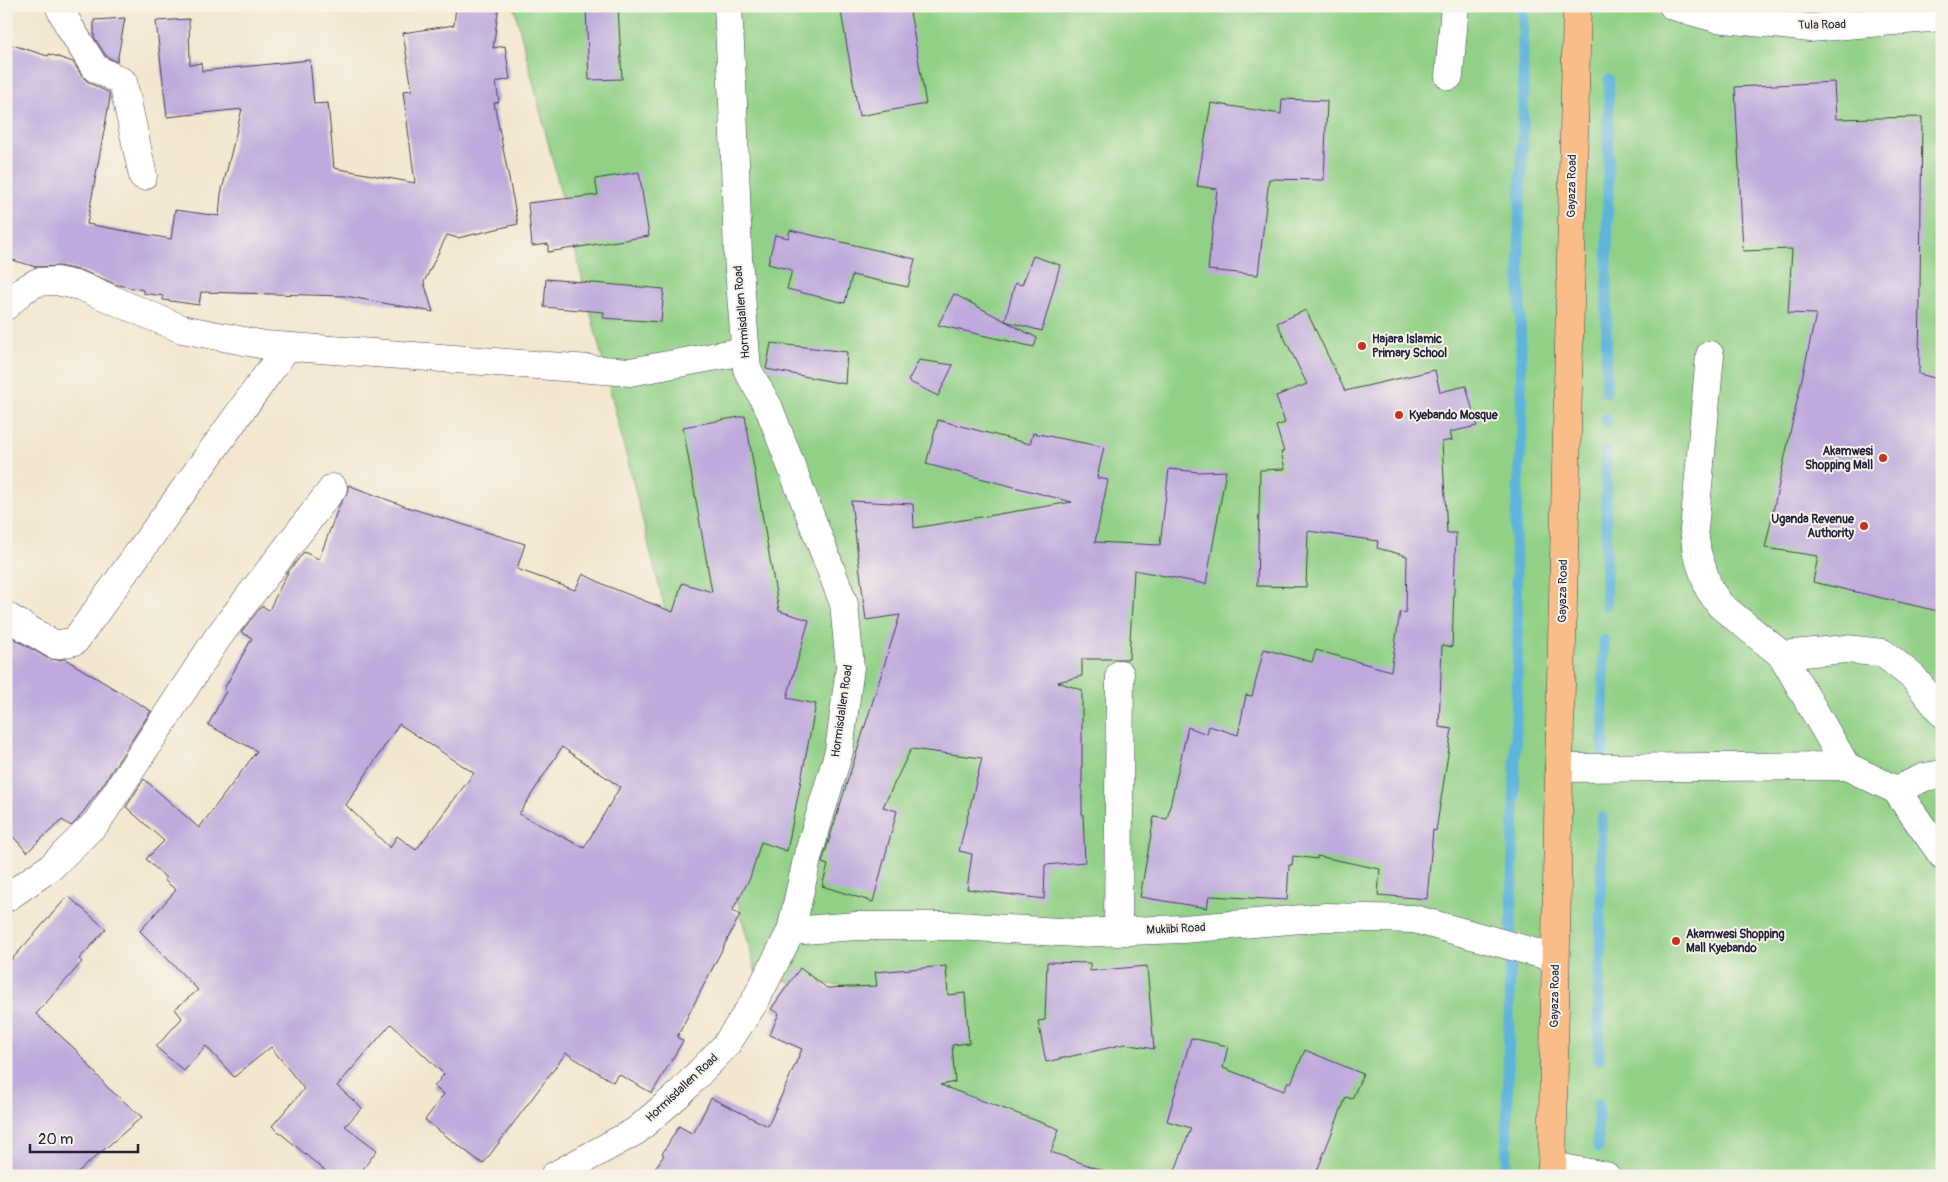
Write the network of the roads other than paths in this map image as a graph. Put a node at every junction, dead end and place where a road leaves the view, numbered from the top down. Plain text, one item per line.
1 (59, 6) edge
2 (728, 6) edge
3 (1454, 6) edge
4 (1576, 6) edge
5 (1673, 6) edge
6 (1942, 17) edge
7 (1449, 76) dead end
8 (143, 176) dead end
9 (6, 306) edge
10 (287, 347) junction
11 (745, 351) junction
12 (1710, 355) dead end
13 (333, 488) dead end
14 (6, 616) edge
15 (1782, 655) junction
16 (1120, 674) dead end
17 (1942, 713) edge
18 (1846, 766) junction
19 (1559, 768) junction
20 (1942, 774) edge
21 (1896, 790) junction
22 (1942, 855) edge
23 (6, 898) edge
24 (792, 931) junction
25 (1118, 932) junction
26 (1555, 958) junction
27 (584, 1168) edge
28 (1552, 1171) edge
29 (554, 1176) edge
30 (1606, 1176) edge

1 - 8 street
2 - 11 street, Hormisdallen Road
3 - 7 street
4 - 19 main road, Gayaza Road
5 - 6 street, Tula Road
9 - 10 street
10 - 11 street
10 - 14 street
11 - 24 street, Hormisdallen Road
12 - 15 street
13 - 23 street
15 - 17 street
15 - 18 street
16 - 25 street
18 - 19 street
18 - 21 street
19 - 26 main road, Gayaza Road
20 - 21 street
21 - 22 street
24 - 25 street, Mukiibi Road
24 - 27 street, Hormisdallen Road
25 - 26 street, Mukiibi Road
26 - 28 main road, Gayaza Road
27 - 29 street, Hormisdallen Road
28 - 30 street

